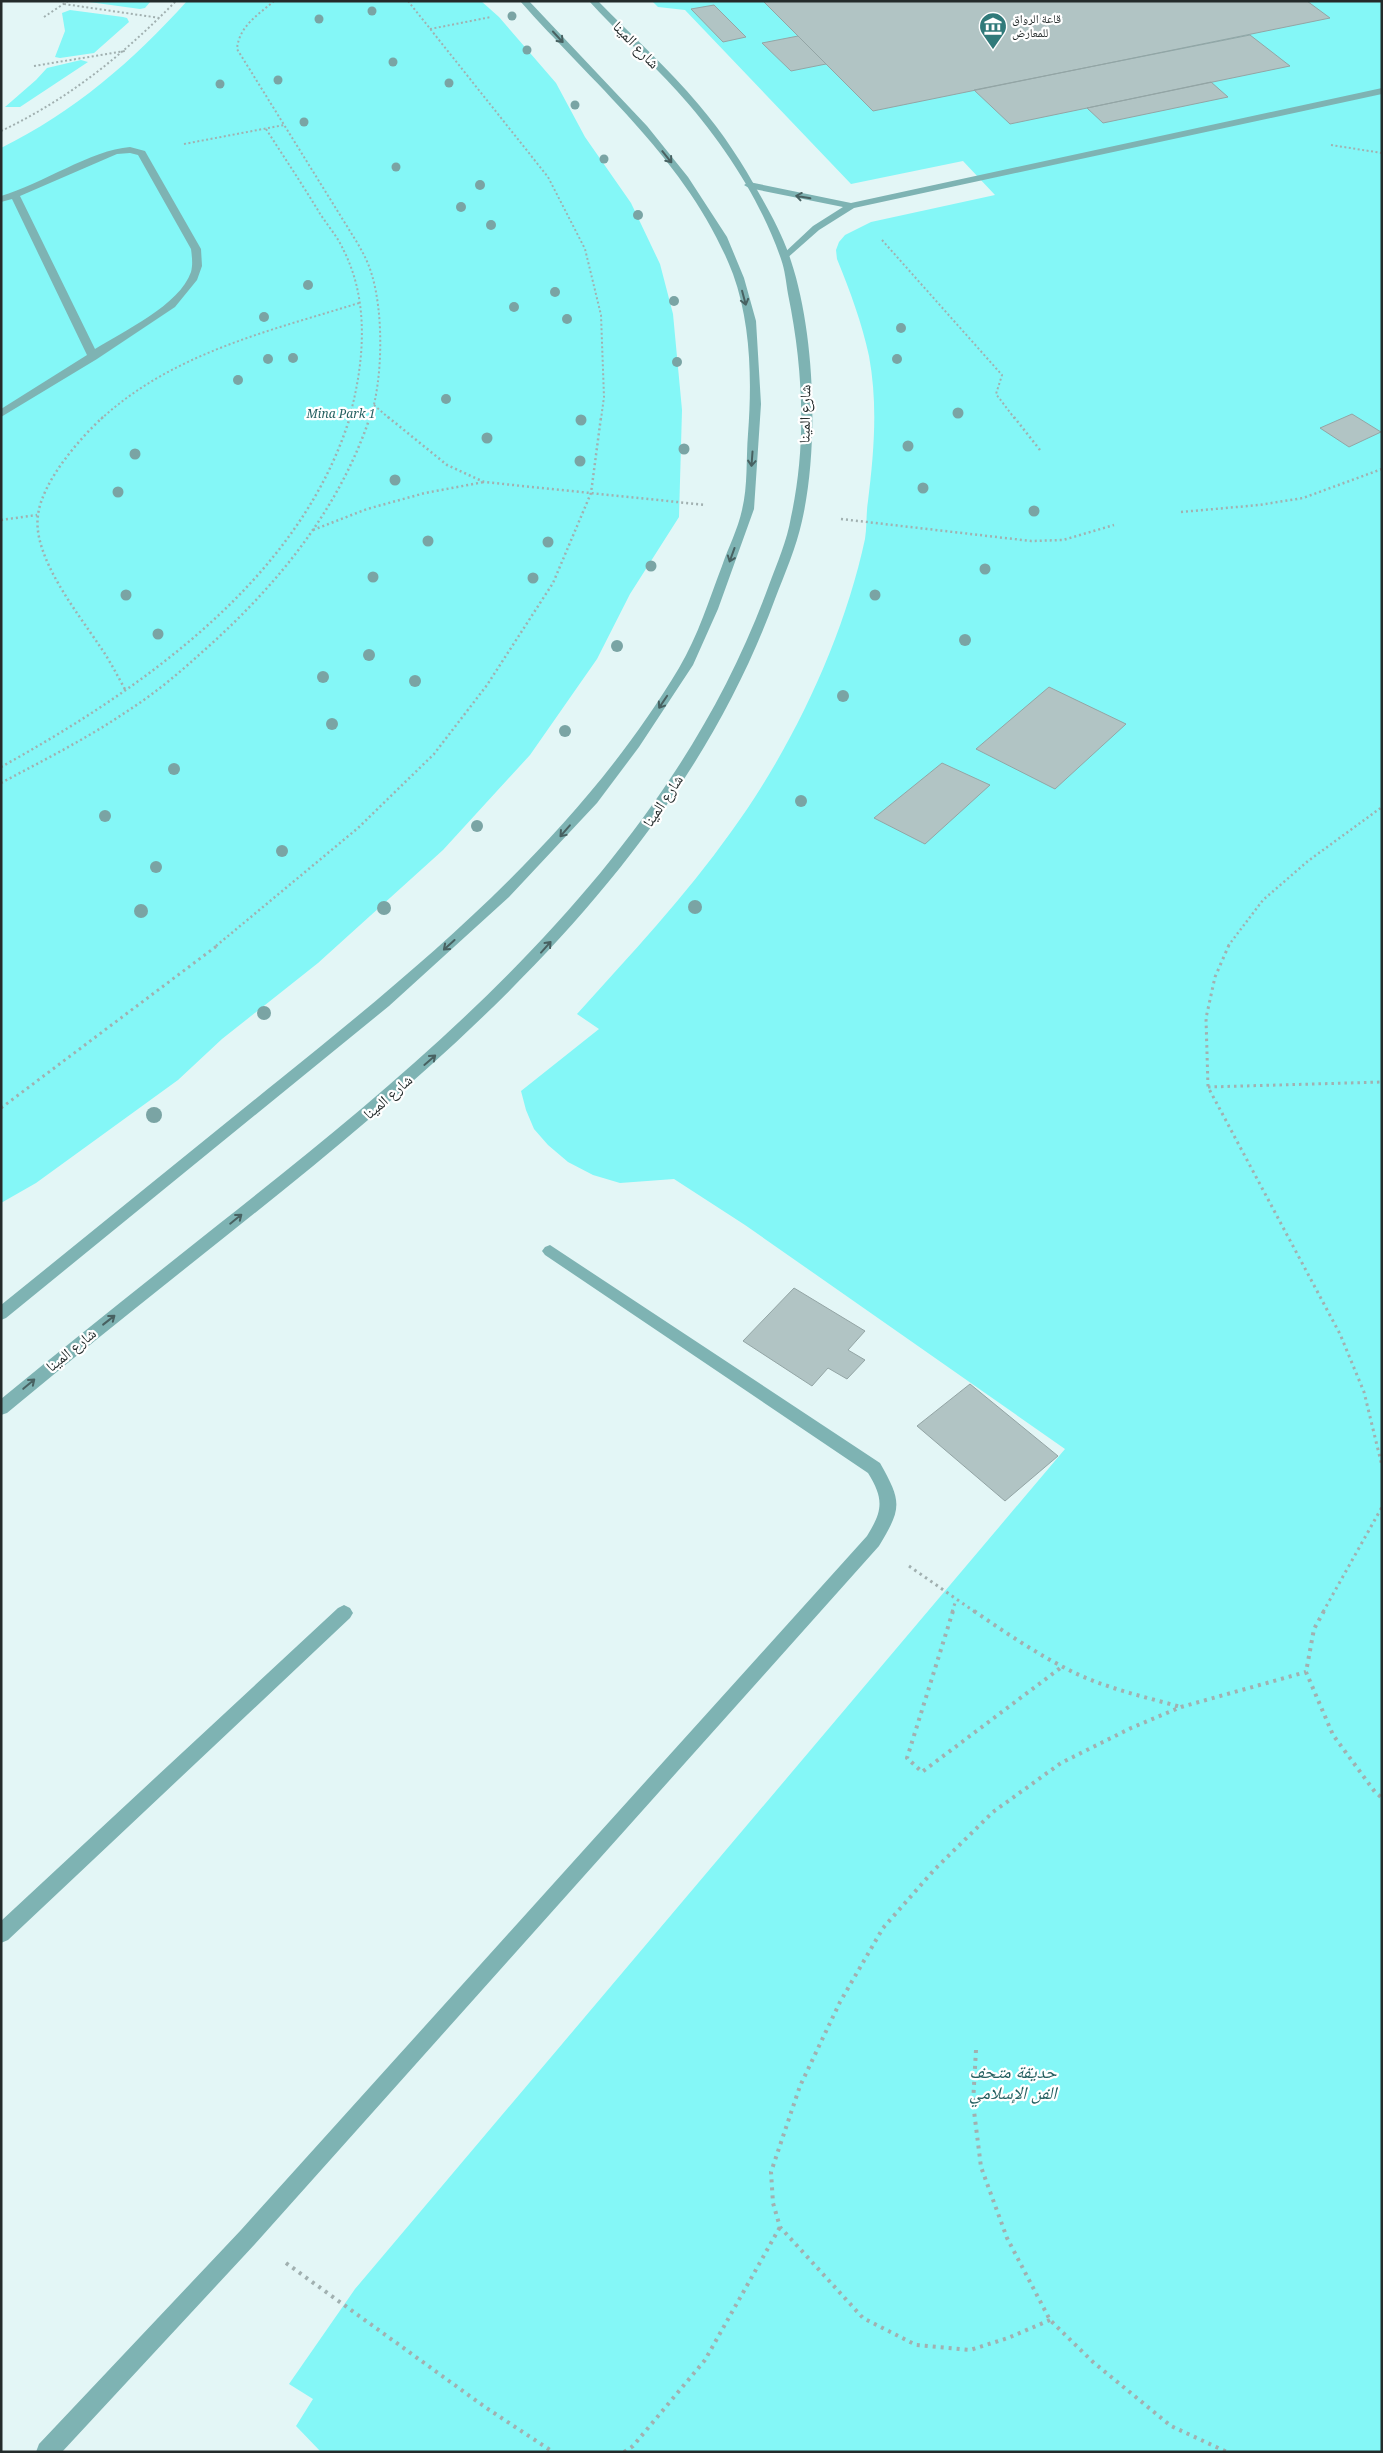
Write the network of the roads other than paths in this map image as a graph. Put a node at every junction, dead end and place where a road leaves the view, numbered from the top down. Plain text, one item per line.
1 (593, 1) edge
2 (528, 5) edge
3 (1382, 91) edge
4 (750, 185) junction
5 (15, 196) junction
6 (1, 199) edge
7 (851, 206) junction
8 (785, 257) junction
9 (93, 357) junction
10 (1, 414) edge
11 (550, 1251) dead end
12 (1, 1314) edge
13 (1, 1408) edge
14 (344, 1613) dead end
15 (1, 1934) edge
16 (47, 2452) edge

1 - 4 street, شارع المينا
2 -> 12 street
3 - 7 street
7 -> 4 street
4 - 8 street, شارع المينا
5 - 6 street
5 - 9 street
5 - 9 street
7 - 8 street
13 -> 8 street, شارع المينا
9 - 10 street
11 - 16 street
14 - 15 street

